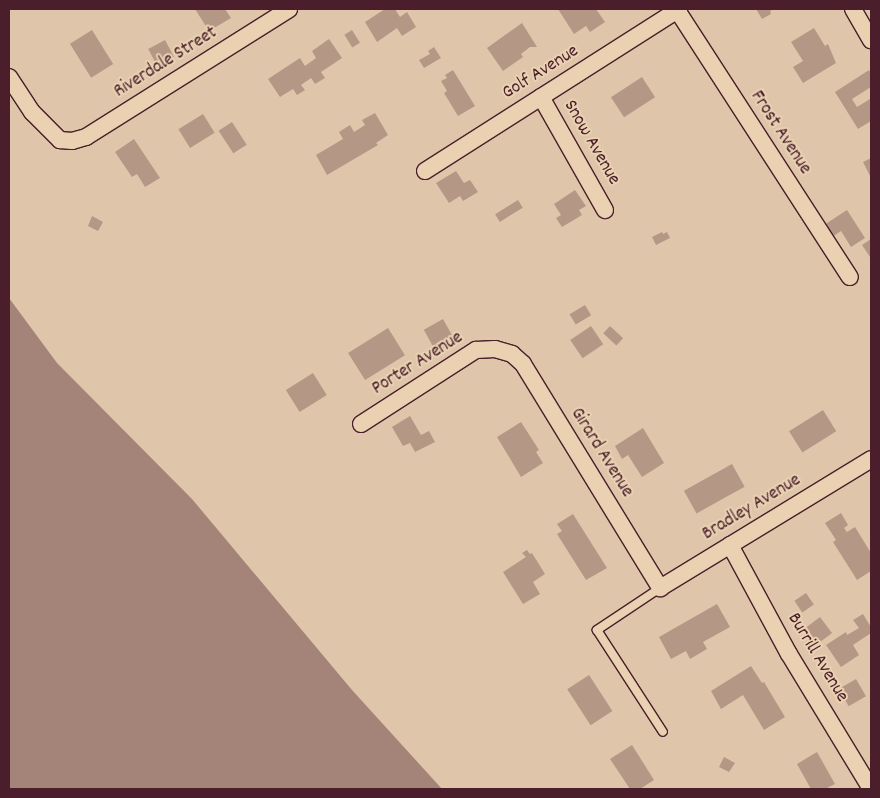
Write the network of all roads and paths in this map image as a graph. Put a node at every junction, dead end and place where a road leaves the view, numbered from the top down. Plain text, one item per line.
1 (289, 9) edge
2 (853, 9) edge
3 (678, 10) edge
4 (871, 40) edge
5 (9, 77) edge
6 (541, 97) junction
7 (425, 171) dead end
8 (605, 210) dead end
9 (850, 277) dead end
10 (499, 349) joint
11 (361, 424) dead end
12 (869, 465) edge
13 (730, 545) junction
14 (660, 588) junction
15 (663, 732) dead end
16 (871, 789) edge

1 - 5 street, Riverdale Street
2 - 4 street
3 - 6 street, Golf Avenue
3 - 9 street, Frost Avenue
6 - 7 street, Golf Avenue
6 - 8 street, Snow Avenue
10 - 11 street, Porter Avenue
10 - 14 street, Girard Avenue
12 - 13 street, Bradley Avenue
13 - 14 street, Bradley Avenue
13 - 16 street, Burrill Avenue
14 - 15 lane

